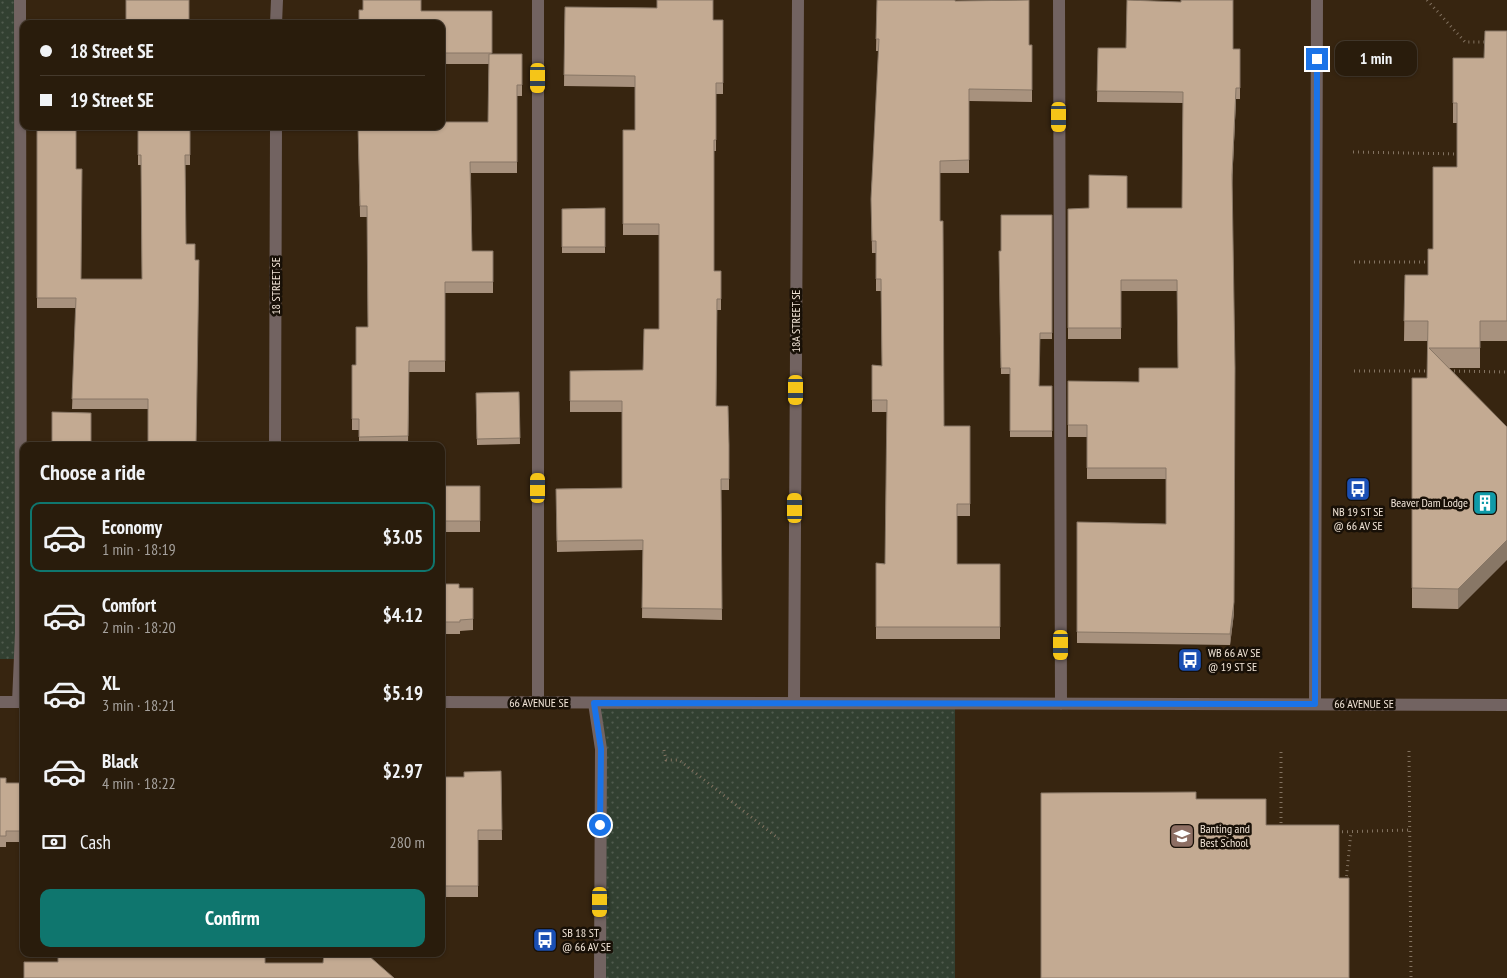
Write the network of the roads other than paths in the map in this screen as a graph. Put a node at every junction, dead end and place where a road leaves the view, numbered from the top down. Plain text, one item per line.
1 (20, 0) edge
2 (276, 0) edge
3 (538, 0) edge
4 (798, 0) edge
5 (1059, 0) edge
6 (1317, 0) edge
7 (20, 20) edge
8 (276, 20) edge
9 (20, 130) edge
10 (276, 130) edge
11 (21, 442) edge
12 (275, 442) edge
13 (0, 702) edge
14 (20, 702) edge
15 (445, 702) edge
16 (538, 703) junction
17 (594, 703) junction
18 (794, 703) junction
19 (1061, 704) junction
20 (1315, 704) junction
21 (1507, 705) edge
22 (600, 978) edge

1 - 7 street
2 - 8 street
3 - 16 street
4 - 18 street, 18A STREET SE
5 - 19 street
6 - 20 street
9 - 11 street
10 - 12 street, 18 STREET SE
13 - 14 street
15 - 16 street, 66 AVENUE SE
16 - 17 street, 66 AVENUE SE
17 - 18 street, 66 AVENUE SE
17 - 22 street
18 - 19 street, 66 AVENUE SE
19 - 20 street, 66 AVENUE SE
20 - 21 street, 66 AVENUE SE

